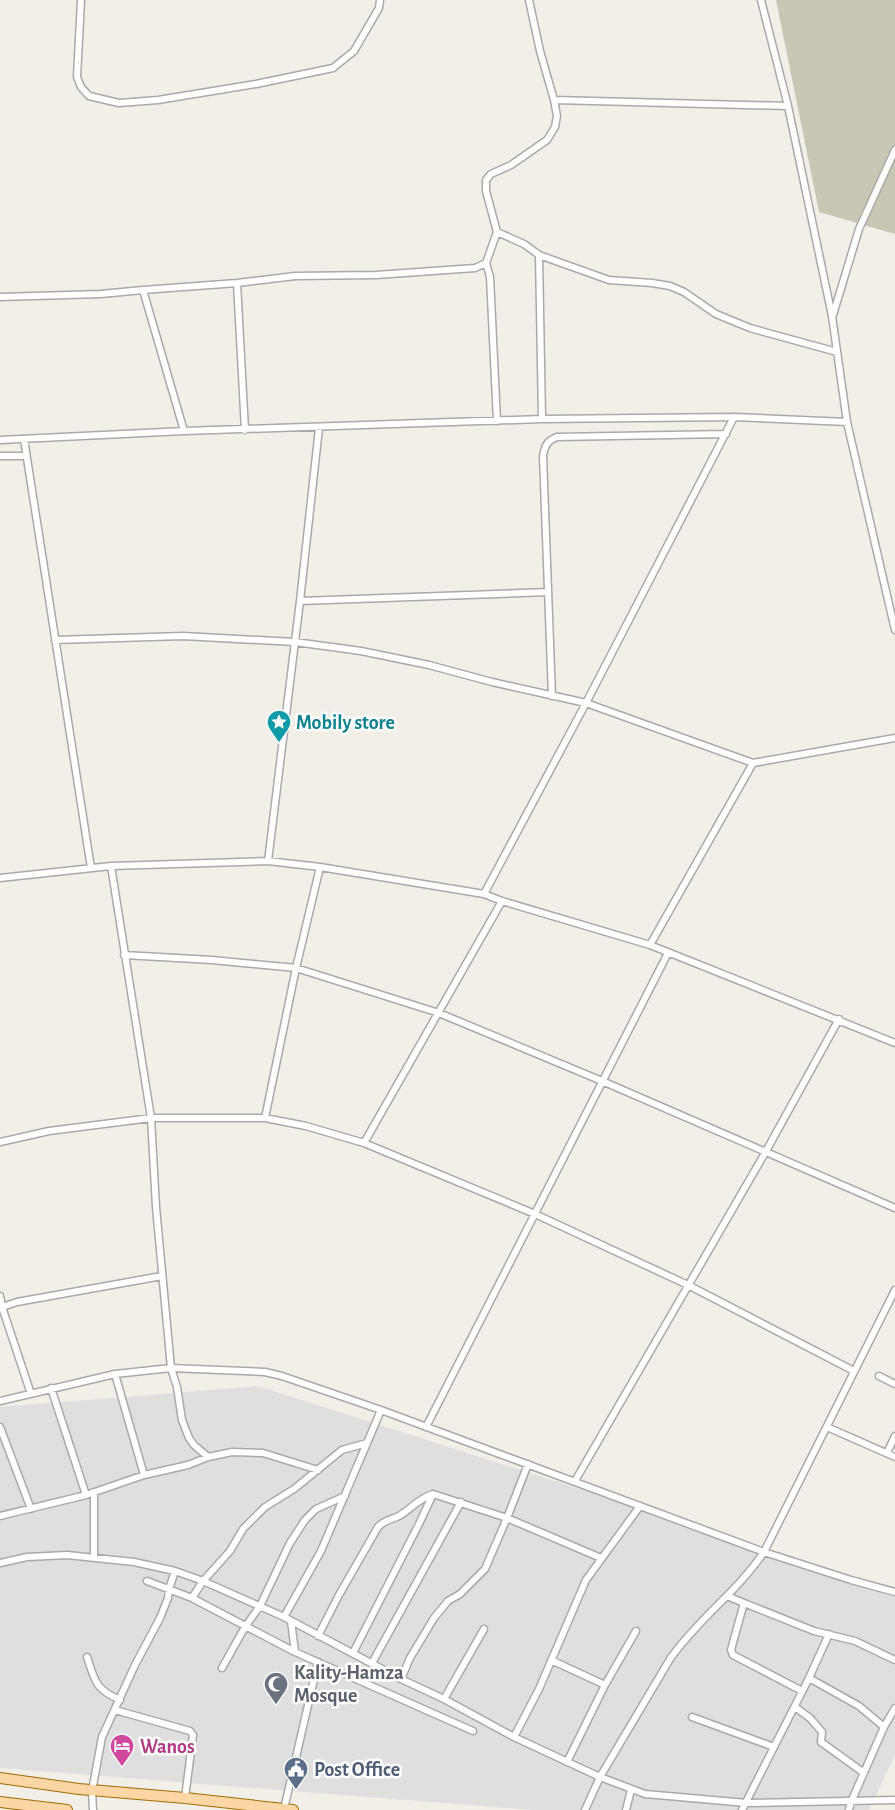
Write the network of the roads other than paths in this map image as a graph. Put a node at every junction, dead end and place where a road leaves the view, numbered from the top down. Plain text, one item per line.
1 (81, 0) edge
2 (380, 0) edge
3 (529, 0) edge
4 (761, 0) edge
5 (554, 100) junction
6 (788, 106) junction
7 (895, 150) edge
8 (498, 232) junction
9 (539, 255) junction
10 (486, 263) junction
11 (237, 283) junction
12 (143, 290) junction
13 (0, 296) edge
14 (832, 316) junction
15 (837, 352) junction
16 (734, 418) junction
17 (542, 419) junction
18 (497, 421) junction
19 (847, 422) junction
20 (319, 428) junction
21 (245, 430) junction
22 (184, 431) junction
23 (726, 434) junction
24 (0, 440) edge
25 (24, 440) junction
26 (0, 456) edge
27 (25, 456) junction
28 (548, 592) junction
29 (300, 601) junction
30 (893, 615) edge
31 (895, 630) edge
32 (55, 640) junction
33 (295, 642) junction
34 (552, 696) junction
35 (586, 703) junction
36 (895, 738) edge
37 (753, 763) junction
38 (268, 861) junction
39 (111, 866) junction
40 (320, 867) junction
41 (91, 868) junction
42 (0, 878) edge
43 (484, 894) junction
44 (502, 901) junction
45 (650, 945) junction
46 (668, 953) junction
47 (124, 955) junction
48 (296, 968) junction
49 (439, 1014) junction
50 (839, 1019) junction
51 (895, 1043) edge
52 (602, 1081) junction
53 (151, 1118) junction
54 (265, 1118) junction
55 (0, 1142) edge
56 (364, 1143) junction
57 (766, 1153) junction
58 (895, 1208) edge
59 (535, 1214) junction
60 (162, 1276) junction
61 (688, 1285) junction
62 (895, 1290) edge
63 (0, 1296) edge
64 (2, 1307) junction
65 (171, 1368) junction
66 (854, 1371) junction
67 (116, 1374) junction
68 (879, 1376) dead end
69 (895, 1384) edge
70 (51, 1388) junction
71 (31, 1394) junction
72 (0, 1402) edge
73 (381, 1410) junction
74 (0, 1427) edge
75 (426, 1427) junction
76 (827, 1427) junction
77 (895, 1436) edge
78 (367, 1443) junction
79 (887, 1454) junction
80 (208, 1457) junction
81 (895, 1457) edge
82 (528, 1464) junction
83 (318, 1470) junction
84 (144, 1475) junction
85 (575, 1481) junction
86 (94, 1492) junction
87 (86, 1494) junction
88 (433, 1494) junction
89 (345, 1496) junction
90 (461, 1502) junction
91 (640, 1506) junction
92 (31, 1509) junction
93 (0, 1516) edge
94 (507, 1518) junction
95 (764, 1552) junction
96 (94, 1558) junction
97 (601, 1558) junction
98 (0, 1563) edge
99 (174, 1571) junction
100 (147, 1581) dead end
101 (203, 1581) junction
102 (169, 1589) junction
103 (895, 1592) edge
104 (727, 1596) junction
105 (192, 1598) junction
106 (744, 1602) junction
107 (260, 1606) junction
108 (284, 1618) junction
109 (292, 1622) junction
110 (246, 1627) junction
111 (484, 1629) dead end
112 (636, 1631) dead end
113 (829, 1634) junction
114 (318, 1636) junction
115 (295, 1652) junction
116 (353, 1653) junction
117 (87, 1657) dead end
118 (551, 1660) junction
119 (895, 1660) edge
120 (318, 1662) junction
121 (372, 1663) junction
122 (222, 1668) dead end
123 (809, 1678) junction
124 (400, 1679) junction
125 (605, 1685) junction
126 (802, 1691) junction
127 (444, 1699) junction
128 (120, 1700) junction
129 (795, 1706) junction
130 (895, 1708) edge
131 (115, 1710) junction
132 (692, 1717) dead end
133 (884, 1727) junction
134 (473, 1731) dead end
135 (514, 1737) junction
136 (774, 1747) junction
137 (566, 1762) junction
138 (864, 1773) junction
139 (600, 1777) junction
140 (0, 1778) edge
141 (92, 1790) junction
142 (631, 1790) junction
143 (185, 1798) junction
144 (895, 1800) edge
145 (0, 1802) edge
146 (851, 1802) junction
147 (747, 1803) junction
148 (289, 1809) edge
149 (67, 1810) edge
150 (93, 1810) edge
151 (585, 1810) edge
152 (626, 1810) edge
153 (742, 1810) edge
154 (849, 1810) edge

1 - 2 street
3 - 5 street
4 - 6 street
5 - 6 street
5 - 8 street
6 - 14 street
7 - 14 street
8 - 9 street
8 - 10 street
9 - 15 street
9 - 17 street
10 - 11 street
10 - 18 street
11 - 12 street
11 - 21 street
12 - 13 street
12 - 22 street
14 - 15 street
15 - 19 street
16 - 17 street
16 - 19 street
16 - 23 street
17 - 18 street
18 - 20 street
19 - 30 street
20 - 21 street
20 - 29 street
21 - 22 street
22 - 25 street
23 - 28 street
23 - 35 street
24 - 25 street
25 - 27 street
26 - 27 street
27 - 32 street
28 - 29 street
28 - 34 street
29 - 33 street
30 - 31 street
32 - 33 street
32 - 41 street
33 - 34 street
33 - 38 street
34 - 35 street
35 - 37 street
35 - 43 street
36 - 37 street
37 - 45 street
38 - 39 street
38 - 40 street
39 - 41 street
39 - 47 street
40 - 43 street
40 - 48 street
41 - 42 street
43 - 44 street
44 - 45 street
44 - 49 street
45 - 46 street
46 - 50 street
46 - 52 street
47 - 48 street
47 - 53 street
48 - 49 street
48 - 54 street
49 - 52 street
49 - 56 street
50 - 51 street
50 - 57 street
52 - 57 street
52 - 59 street
53 - 54 street
53 - 55 street
53 - 60 street
54 - 56 street
56 - 59 street
57 - 58 street
57 - 61 street
59 - 61 street
59 - 75 street
60 - 64 street
60 - 65 street
61 - 66 street
61 - 85 street
62 - 66 street
63 - 64 street
64 - 71 street
65 - 67 street
65 - 73 street
65 - 80 street
66 - 76 street
67 - 70 street
67 - 84 street
68 - 69 street
70 - 71 street
70 - 87 street
71 - 72 street
73 - 75 street
73 - 78 street
74 - 92 street
75 - 82 street
76 - 79 street
76 - 95 street
77 - 79 street
78 - 83 street
78 - 89 street
79 - 81 street
80 - 83 street
80 - 84 street
82 - 85 street
82 - 94 street
83 - 101 street
84 - 86 street
85 - 91 street
86 - 87 street
86 - 96 street
87 - 92 street
88 - 90 street
88 - 114 street
88 - 116 street
89 - 107 street
89 - 108 street
90 - 94 street
90 - 121 street
91 - 95 street
91 - 97 street
92 - 93 street
94 - 97 street
94 - 124 street
95 - 103 street
95 - 104 street
96 - 98 street
96 - 99 street
97 - 118 street
99 - 101 street
99 - 102 street
100 - 102 street
101 - 105 street
101 - 107 street
102 - 105 street
102 - 128 street
104 - 106 street
104 - 139 street
105 - 110 street
106 - 113 street
106 - 126 street
107 - 108 street
107 - 110 street
108 - 109 street
109 - 114 street
109 - 115 street
110 - 115 street
110 - 122 street
111 - 127 street
112 - 125 street
113 - 119 street
113 - 123 street
114 - 116 street
115 - 120 street
116 - 121 street
117 - 128 street
118 - 125 street
118 - 135 street
120 - 134 street
120 - 148 street
121 - 124 street
123 - 126 street
123 - 133 street
124 - 127 street
125 - 137 street
126 - 129 street
127 - 135 street
128 - 131 street
129 - 136 street
129 - 138 street
130 - 133 street
131 - 141 street
131 - 143 street
132 - 136 street
133 - 138 street
135 - 137 street
136 - 147 street
137 - 139 street
138 - 146 street
139 - 142 street
139 - 151 street
140 - 141 main road
141 - 143 main road
141 - 150 street
142 - 147 street
142 - 152 street
143 - 148 main road
144 - 146 street
145 - 149 main road
146 - 147 street
146 - 154 street
147 - 153 street

